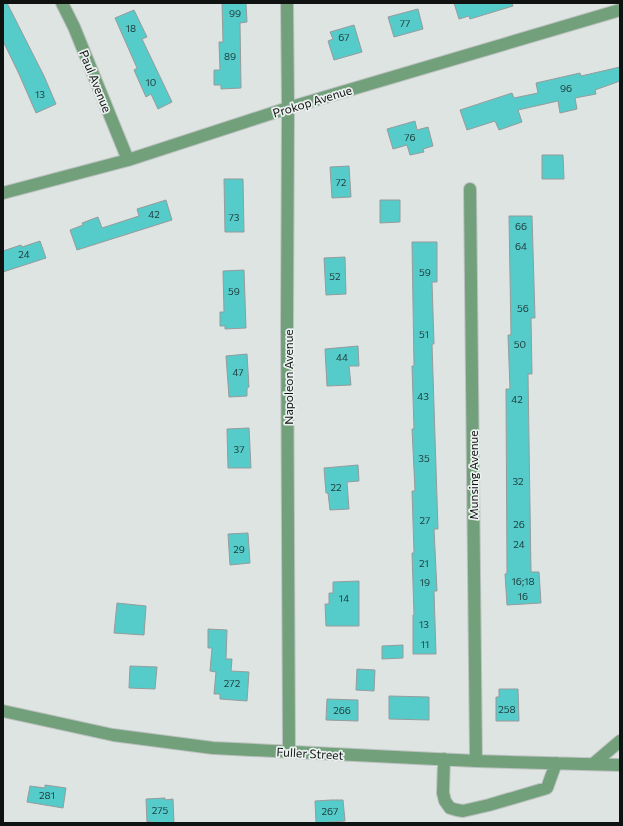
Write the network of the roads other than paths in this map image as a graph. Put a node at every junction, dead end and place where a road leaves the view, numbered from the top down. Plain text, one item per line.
1 (62, 3) edge
2 (287, 3) edge
3 (620, 10) edge
4 (288, 108) junction
5 (128, 160) junction
6 (470, 189) dead end
7 (3, 193) edge
8 (3, 711) edge
9 (620, 741) edge
10 (289, 752) junction
11 (444, 759) junction
12 (476, 761) junction
13 (556, 763) junction
14 (593, 764) junction
15 (620, 765) edge

1 - 5 street, Paul Avenue
2 - 4 street, Napoleon Avenue
3 - 4 street, Prokop Avenue
4 - 5 street, Prokop Avenue
4 - 10 street, Napoleon Avenue
5 - 7 street, Prokop Avenue
6 - 12 street, Munsing Avenue
8 - 10 street, Fuller Street
9 - 14 street
10 - 11 street, Fuller Street
11 - 12 street, Fuller Street
11 - 13 street
12 - 13 street, Fuller Street
13 - 14 street, Fuller Street
14 - 15 street, Fuller Street

